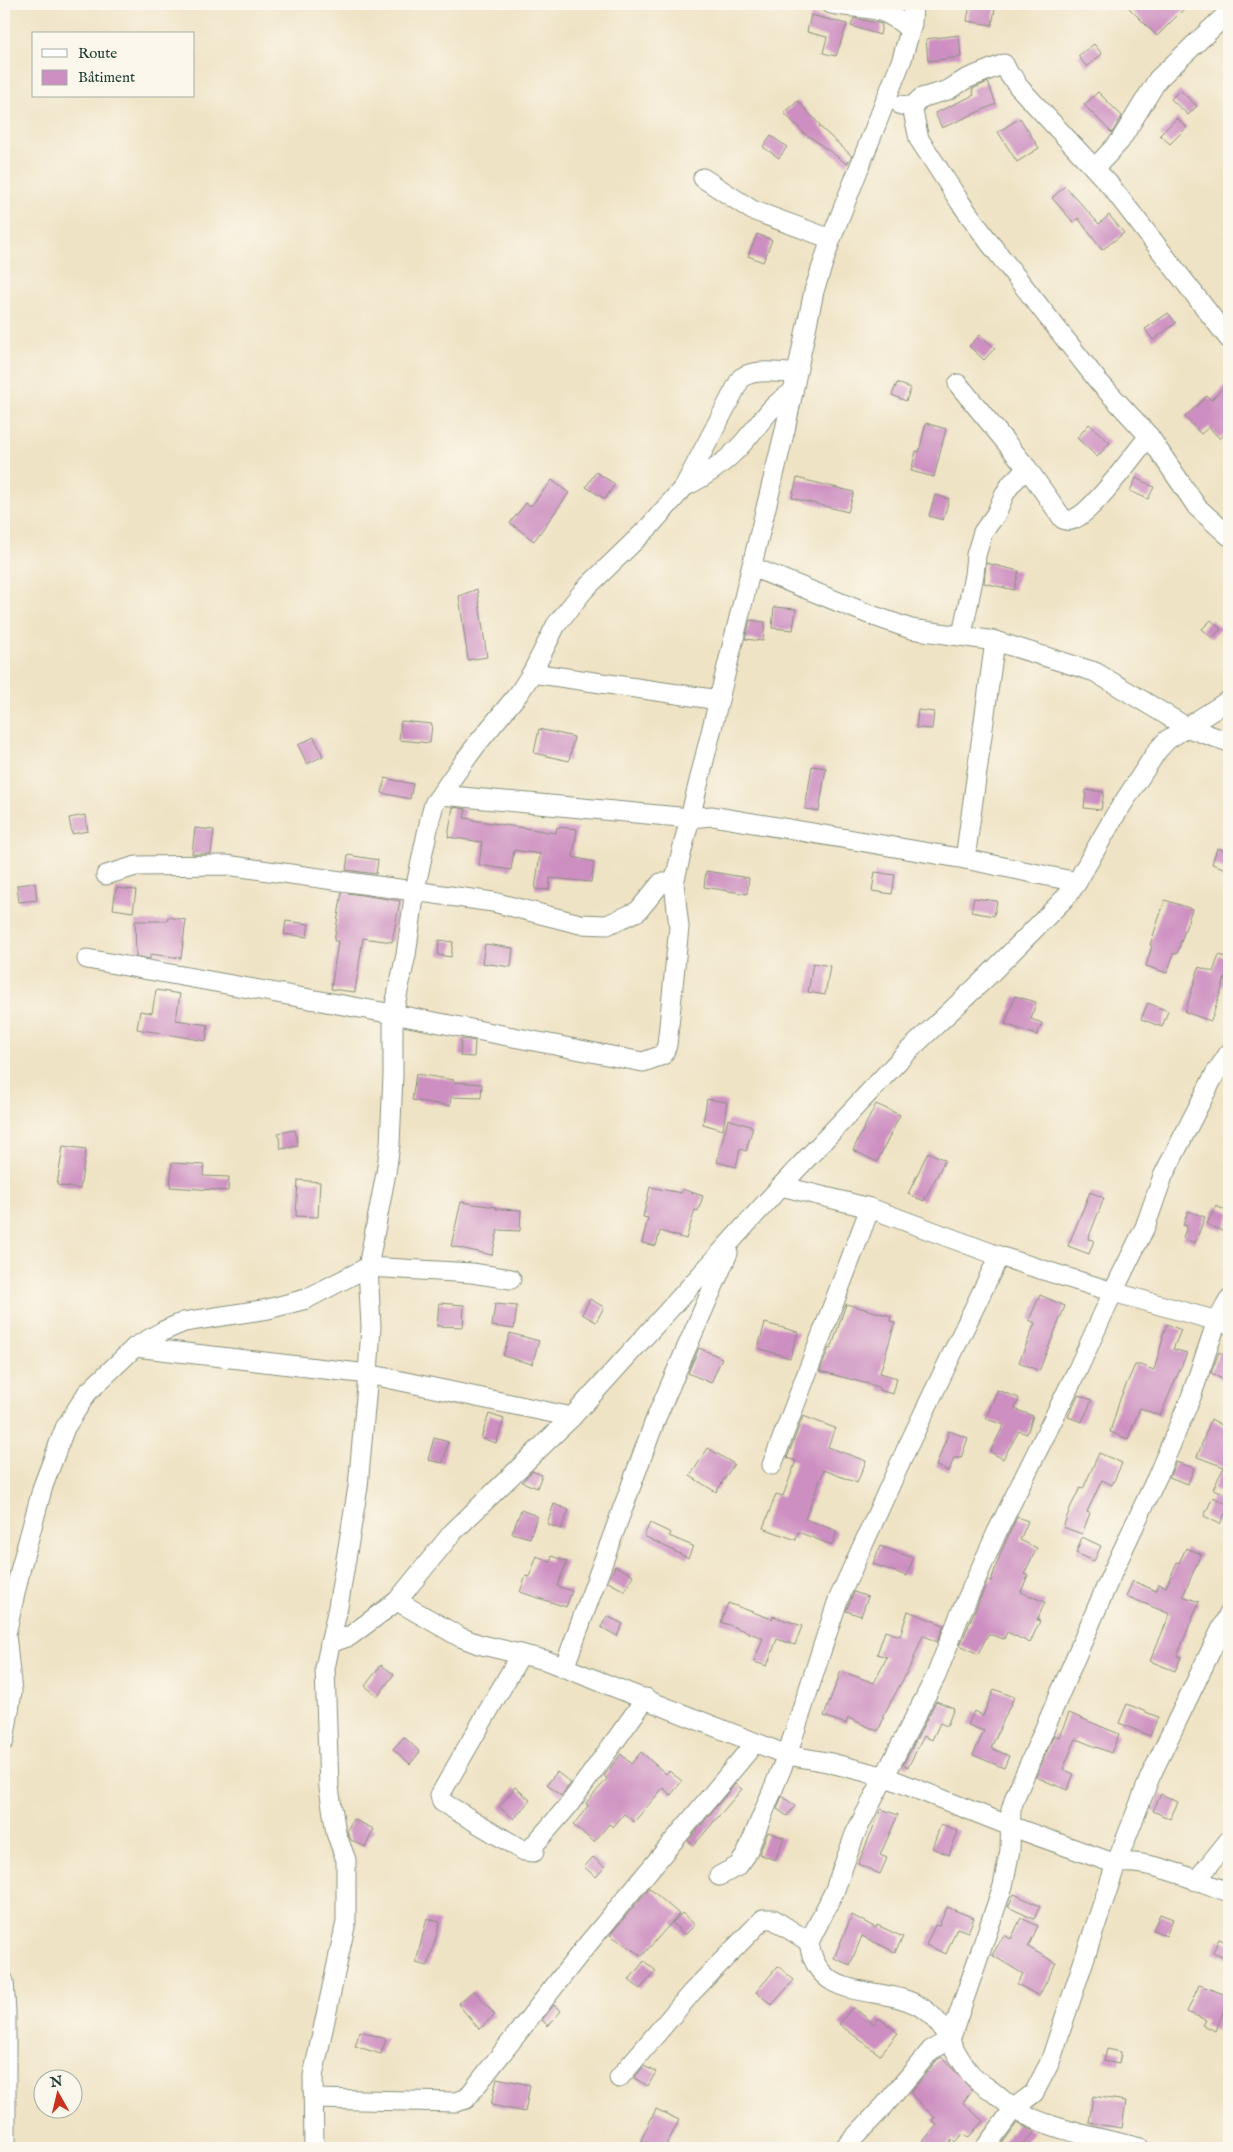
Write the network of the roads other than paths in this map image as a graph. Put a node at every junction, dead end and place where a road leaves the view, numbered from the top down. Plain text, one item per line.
1 (831, 4) edge
2 (913, 4) edge
3 (1229, 12) edge
4 (910, 30) junction
5 (886, 102) junction
6 (912, 107) junction
7 (1095, 168) junction
8 (703, 178) dead end
9 (831, 239) junction
10 (1229, 338) edge
11 (795, 373) junction
12 (958, 384) dead end
13 (791, 393) junction
14 (1149, 436) junction
15 (1027, 468) junction
16 (684, 487) junction
17 (1229, 536) edge
18 (752, 568) junction
19 (962, 635) junction
20 (995, 641) junction
21 (532, 673) junction
22 (718, 700) junction
23 (1229, 700) edge
24 (1188, 728) junction
25 (1229, 742) edge
26 (441, 795) junction
27 (690, 818) junction
28 (965, 859) junction
29 (106, 875) dead end
30 (1077, 882) junction
31 (674, 883) junction
32 (415, 890) junction
33 (87, 959) dead end
34 (393, 1014) junction
35 (1229, 1053) edge
36 (780, 1186) junction
37 (870, 1208) junction
38 (735, 1236) junction
39 (999, 1256) junction
40 (368, 1267) junction
41 (511, 1278) dead end
42 (1113, 1292) junction
43 (1229, 1300) edge
44 (1223, 1323) edge
45 (135, 1347) junction
46 (368, 1374) junction
47 (572, 1417) junction
48 (772, 1465) dead end
49 (397, 1601) junction
50 (338, 1607) junction
51 (1229, 1613) edge
52 (368, 1623) junction
53 (5, 1635) edge
54 (330, 1643) junction
55 (521, 1654) junction
56 (564, 1668) junction
57 (646, 1698) junction
58 (4, 1741) edge
59 (754, 1744) junction
60 (787, 1755) junction
61 (886, 1777) junction
62 (1010, 1826) junction
63 (1229, 1840) edge
64 (1116, 1864) junction
65 (719, 1876) dead end
66 (1196, 1881) junction
67 (1229, 1892) edge
68 (809, 1942) junction
69 (4, 1981) edge
70 (950, 2040) junction
71 (619, 2078) dead end
72 (314, 2099) junction
73 (1014, 2108) junction
74 (6, 2148) edge
75 (314, 2148) edge
76 (844, 2148) edge
77 (985, 2148) edge
78 (1140, 2148) edge

1 - 4 street
2 - 4 street
3 - 7 street
4 - 5 street
5 - 6 street
5 - 9 street
6 - 7 street
6 - 14 street
7 - 10 street
8 - 9 street
9 - 11 street
11 - 13 street
11 - 16 street
12 - 15 street
13 - 16 street
13 - 18 street
14 - 15 street
14 - 17 street
15 - 19 street
16 - 21 street
18 - 19 street
18 - 22 street
19 - 20 street
20 - 24 street
20 - 28 street
21 - 22 street
21 - 26 street
22 - 27 street
23 - 24 street
24 - 25 street
24 - 30 street
26 - 27 street
26 - 32 street
27 - 28 street
27 - 31 street
28 - 30 street
29 - 32 street
30 - 36 street
31 - 32 street
31 - 34 street
32 - 34 street
33 - 34 street
34 - 40 street
35 - 42 street
36 - 37 street
36 - 38 street
37 - 39 street
37 - 48 street
38 - 47 street
38 - 56 street
39 - 42 street
39 - 60 street
40 - 41 street
40 - 45 street
40 - 46 street
42 - 44 street
42 - 61 street
43 - 44 street
44 - 62 street
45 - 46 street
45 - 53 street
46 - 47 street
46 - 50 street
47 - 49 street
49 - 52 street
49 - 55 street
50 - 52 street
50 - 54 street
51 - 64 street
52 - 54 street
53 - 58 street
54 - 72 street
55 - 56 street
55 - 57 street
56 - 57 street
57 - 59 street
59 - 60 street
59 - 72 street
60 - 61 street
60 - 65 street
61 - 62 street
61 - 68 street
62 - 64 street
62 - 70 street
63 - 66 street
64 - 66 street
64 - 73 street
66 - 67 street
68 - 70 street
68 - 71 street
69 - 74 street
70 - 73 street
70 - 76 street
72 - 75 street
73 - 77 street
73 - 78 street

